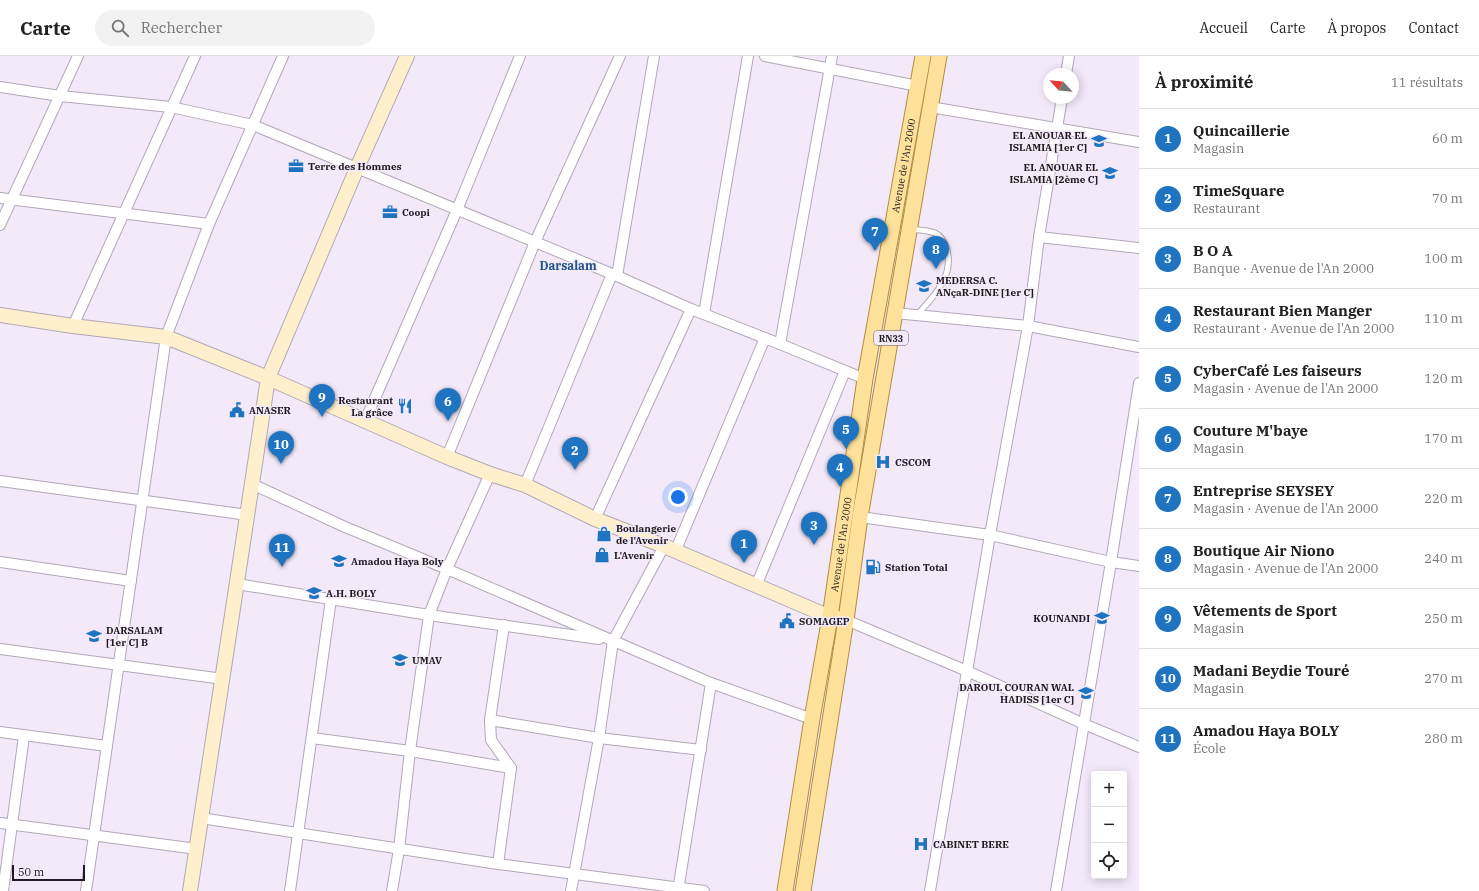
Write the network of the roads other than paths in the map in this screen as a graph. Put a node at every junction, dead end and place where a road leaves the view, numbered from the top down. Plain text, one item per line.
1 (78, 56) edge
2 (195, 56) edge
3 (283, 56) edge
4 (407, 56) edge
5 (520, 56) edge
6 (620, 56) edge
7 (654, 56) edge
8 (748, 56) edge
9 (765, 56) edge
10 (832, 56) edge
11 (923, 56) edge
12 (939, 56) edge
13 (1069, 56) edge
14 (831, 68) junction
15 (1067, 68) edge
16 (918, 86) junction
17 (0, 87) edge
18 (60, 96) junction
19 (1061, 104) edge
20 (171, 107) junction
21 (930, 107) junction
22 (253, 125) junction
23 (1057, 128) junction
24 (1139, 142) edge
25 (357, 168) junction
26 (0, 198) edge
27 (12, 200) junction
28 (457, 210) junction
29 (124, 213) junction
30 (209, 224) junction
31 (0, 225) edge
32 (909, 229) junction
33 (1039, 237) junction
34 (535, 242) junction
35 (1139, 248) edge
36 (614, 275) junction
37 (691, 309) junction
38 (895, 313) junction
39 (704, 314) junction
40 (0, 315) edge
41 (918, 315) junction
42 (73, 326) junction
43 (1028, 326) junction
44 (166, 337) junction
45 (764, 338) junction
46 (780, 344) junction
47 (1139, 347) edge
48 (845, 371) junction
49 (268, 378) junction
50 (865, 379) junction
51 (1139, 383) edge
52 (365, 421) junction
53 (447, 457) junction
54 (490, 474) junction
55 (0, 481) edge
56 (252, 484) junction
57 (525, 485) junction
58 (143, 501) junction
59 (248, 516) junction
60 (860, 517) junction
61 (595, 519) junction
62 (990, 535) junction
63 (669, 549) junction
64 (0, 562) edge
65 (1111, 562) junction
66 (1139, 566) edge
67 (447, 569) junction
68 (131, 581) junction
69 (237, 584) junction
70 (756, 586) junction
71 (331, 599) junction
72 (429, 615) junction
73 (830, 617) junction
74 (846, 620) junction
75 (504, 625) junction
76 (613, 641) junction
77 (0, 648) edge
78 (119, 665) junction
79 (967, 671) junction
80 (223, 679) junction
81 (711, 683) junction
82 (812, 719) junction
83 (490, 720) junction
84 (1084, 724) junction
85 (0, 732) edge
86 (24, 736) junction
87 (312, 738) junction
88 (599, 738) junction
89 (107, 746) junction
90 (1139, 747) edge
91 (701, 750) junction
92 (410, 751) junction
93 (511, 768) junction
94 (202, 818) junction
95 (0, 823) edge
96 (12, 825) junction
97 (298, 834) junction
98 (94, 836) junction
99 (197, 849) junction
100 (399, 849) junction
101 (498, 864) junction
102 (574, 874) junction
103 (679, 889) edge
104 (3, 891) edge
105 (86, 891) edge
106 (190, 891) edge
107 (290, 891) edge
108 (392, 891) edge
109 (572, 891) edge
110 (704, 891) edge
111 (785, 891) edge
112 (803, 891) edge
113 (930, 891) edge
114 (1056, 891) edge

1 - 18 street
2 - 20 street
3 - 22 street
4 - 25 street
5 - 28 street
6 - 34 street
7 - 36 street
8 - 39 street
9 - 14 street
10 - 14 street
11 - 16 main road, Avenue de l'An 2000 / RN33
12 - 21 main road, Avenue de l'An 2000 / RN33
13 - 15 street
14 - 16 street
14 - 46 street
16 - 50 main road, Avenue de l'An 2000 / RN33
17 - 18 street
18 - 20 street
18 - 27 street
19 - 23 street
20 - 22 street
20 - 29 street
21 - 23 street
21 - 32 main road, Avenue de l'An 2000 / RN33
22 - 25 street
22 - 30 street
23 - 24 street
23 - 33 street
25 - 28 street
25 - 49 street
26 - 27 street
27 - 29 street
27 - 31 street
28 - 34 street
28 - 52 street
29 - 30 street
29 - 42 street
30 - 44 street
32 - 38 main road, Avenue de l'An 2000 / RN33
32 - 41 lane
33 - 35 street
33 - 43 street
34 - 36 street
34 - 53 street
36 - 37 street
36 - 57 street
37 - 39 street
37 - 61 street
38 - 41 street
38 - 60 main road, Avenue de l'An 2000 / RN33
39 - 45 street
40 - 42 street
41 - 43 street
42 - 44 street
43 - 47 street
43 - 62 street
44 - 49 street
44 - 58 street
45 - 46 street
45 - 63 street
46 - 48 street
48 - 50 street
48 - 70 street
49 - 52 street
49 - 56 street
50 - 73 main road, Avenue de l'An 2000 / RN33
51 - 65 street
52 - 53 street
53 - 54 street
54 - 57 street
54 - 67 street
55 - 58 street
56 - 59 street
56 - 67 street
57 - 61 street
58 - 59 street
58 - 68 street
59 - 69 street
60 - 62 street
60 - 74 main road, Avenue de l'An 2000 / RN33
61 - 63 street
62 - 65 street
62 - 79 street
63 - 70 street
63 - 76 street
64 - 68 street
65 - 66 street
65 - 84 street
67 - 72 street
67 - 76 street
68 - 78 street
69 - 71 street
69 - 80 street
70 - 73 street
71 - 72 street
71 - 87 street
72 - 75 street
72 - 92 street
73 - 74 street
73 - 82 main road, Avenue de l'An 2000
74 - 79 street
74 - 112 main road, Avenue de l'An 2000
75 - 76 street
75 - 83 street
76 - 81 street
76 - 88 street
77 - 78 street
78 - 80 street
78 - 89 street
79 - 84 street
79 - 113 street
80 - 94 street
81 - 82 street
81 - 91 street
82 - 111 main road, Avenue de l'An 2000
83 - 88 street
83 - 93 street
84 - 90 street
84 - 114 street
85 - 86 street
86 - 89 street
86 - 96 street
87 - 92 street
87 - 97 street
88 - 91 street
88 - 102 street
89 - 98 street
91 - 103 street
92 - 93 street
92 - 100 street
93 - 101 street
94 - 97 street
94 - 99 street
95 - 96 street
96 - 98 street
96 - 104 street
97 - 100 street
97 - 107 street
98 - 99 street
98 - 105 street
99 - 106 street
100 - 101 street
100 - 108 street
101 - 102 street
102 - 103 street
102 - 109 street
103 - 110 street

